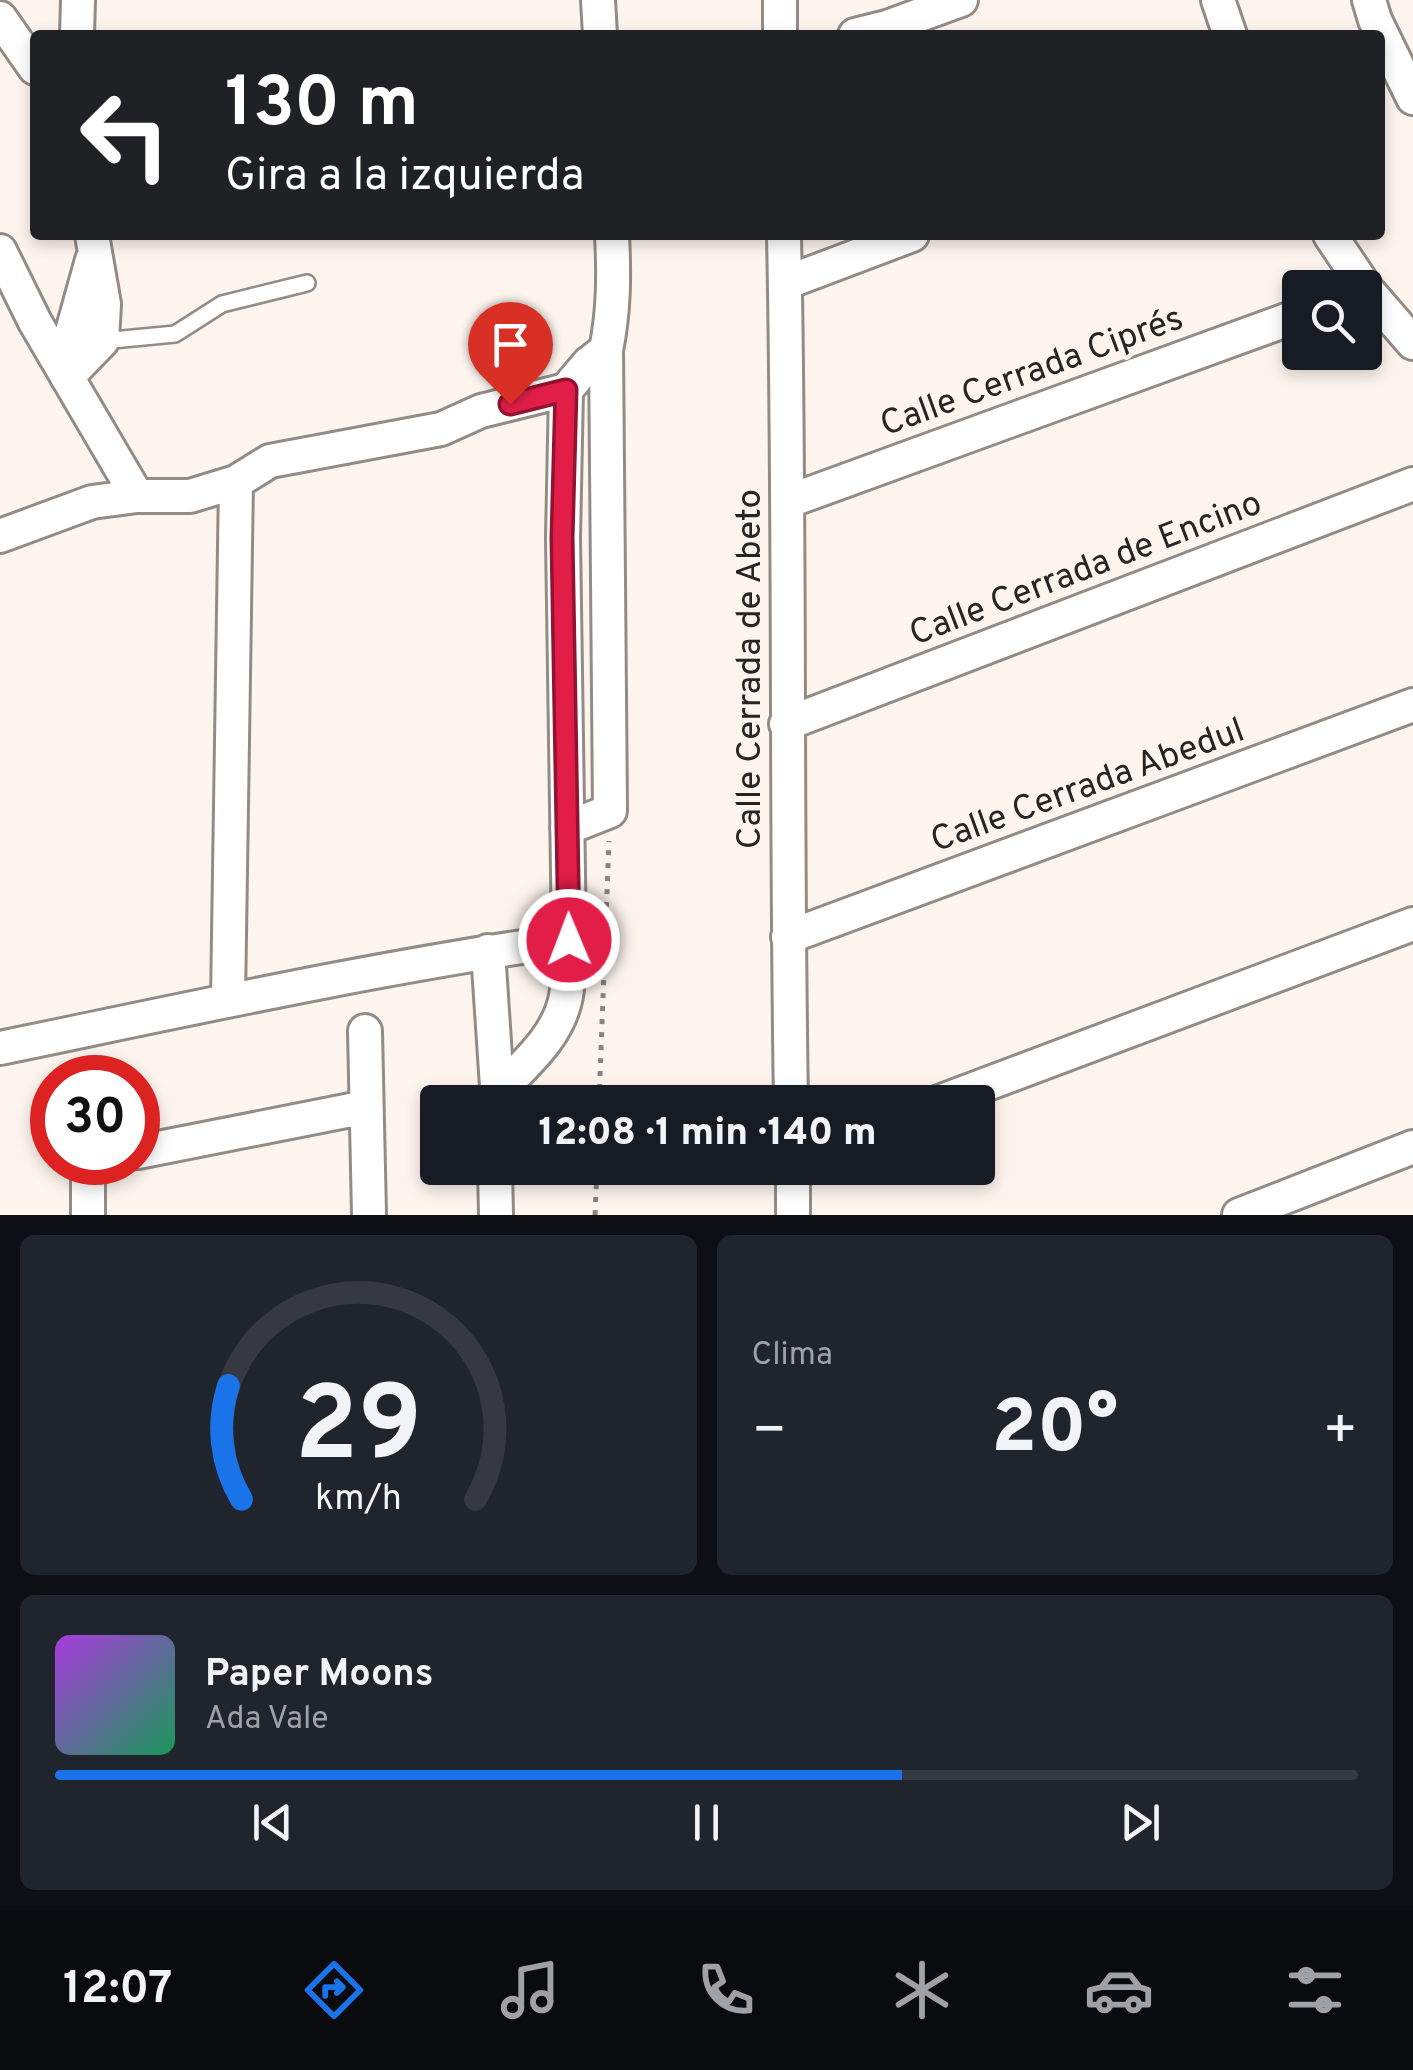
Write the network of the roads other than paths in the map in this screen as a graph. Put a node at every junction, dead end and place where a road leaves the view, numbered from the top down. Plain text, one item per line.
1 (78, 0) edge
2 (598, 0) edge
3 (780, 0) edge
4 (962, 0) edge
5 (1218, 0) edge
6 (1369, 0) edge
7 (0, 18) edge
8 (78, 30) edge
9 (600, 30) edge
10 (780, 30) edge
11 (873, 30) edge
12 (1228, 30) edge
13 (1380, 30) edge
14 (1385, 41) edge
15 (30, 61) edge
16 (1413, 98) edge
17 (612, 240) edge
18 (784, 240) edge
19 (899, 240) edge
20 (1333, 240) edge
21 (93, 243) edge
22 (0, 251) edge
23 (1352, 270) edge
24 (307, 282) dead end
25 (785, 283) junction
26 (1382, 309) edge
27 (1282, 322) edge
28 (102, 340) junction
29 (1413, 344) edge
30 (606, 350) junction
31 (66, 377) junction
32 (566, 390) junction
33 (236, 482) junction
34 (1413, 484) edge
35 (136, 496) junction
36 (788, 501) junction
37 (0, 536) edge
38 (1413, 705) edge
39 (786, 724) junction
40 (567, 828) junction
41 (1413, 924) edge
42 (788, 937) junction
43 (569, 940) junction
44 (488, 951) junction
45 (228, 1000) junction
46 (365, 1032) dead end
47 (0, 1048) edge
48 (497, 1085) edge
49 (509, 1085) edge
50 (792, 1085) edge
51 (984, 1085) edge
52 (366, 1107) junction
53 (1413, 1147) edge
54 (160, 1148) edge
55 (88, 1185) edge
56 (495, 1185) edge
57 (792, 1185) edge
58 (88, 1215) edge
59 (368, 1215) edge
60 (496, 1215) edge
61 (793, 1215) edge
62 (1239, 1215) edge

1 - 8 street
2 - 9 street
3 - 10 street
4 - 11 street
5 - 12 street
6 - 13 street
7 - 15 street
14 - 16 street
17 - 30 street
18 - 25 street, Calle Cerrada de Abeto
19 - 25 street
20 - 23 street
21 - 28 street
21 - 31 street
22 - 31 street
24 - 28 lane
25 - 36 street, Calle Cerrada de Abeto
26 - 29 street
27 - 36 street, Calle Cerrada Ciprés
28 - 31 street
30 - 32 street
30 - 40 street
31 - 35 street
32 - 33 street
32 - 40 street
33 - 35 street
33 - 45 street
34 - 39 street, Calle Cerrada de Encino
35 - 37 street
36 - 39 street, Calle Cerrada de Abeto
38 - 42 street, Calle Cerrada Abedul
39 - 42 street, Calle Cerrada de Abeto
40 - 43 street
41 - 51 street
42 - 50 street, Calle Cerrada de Abeto
43 - 44 street
43 - 49 street
44 - 45 street
44 - 48 street
45 - 47 street
46 - 52 street
52 - 54 street
52 - 59 street
53 - 62 street
55 - 58 street
56 - 60 street
57 - 61 street

